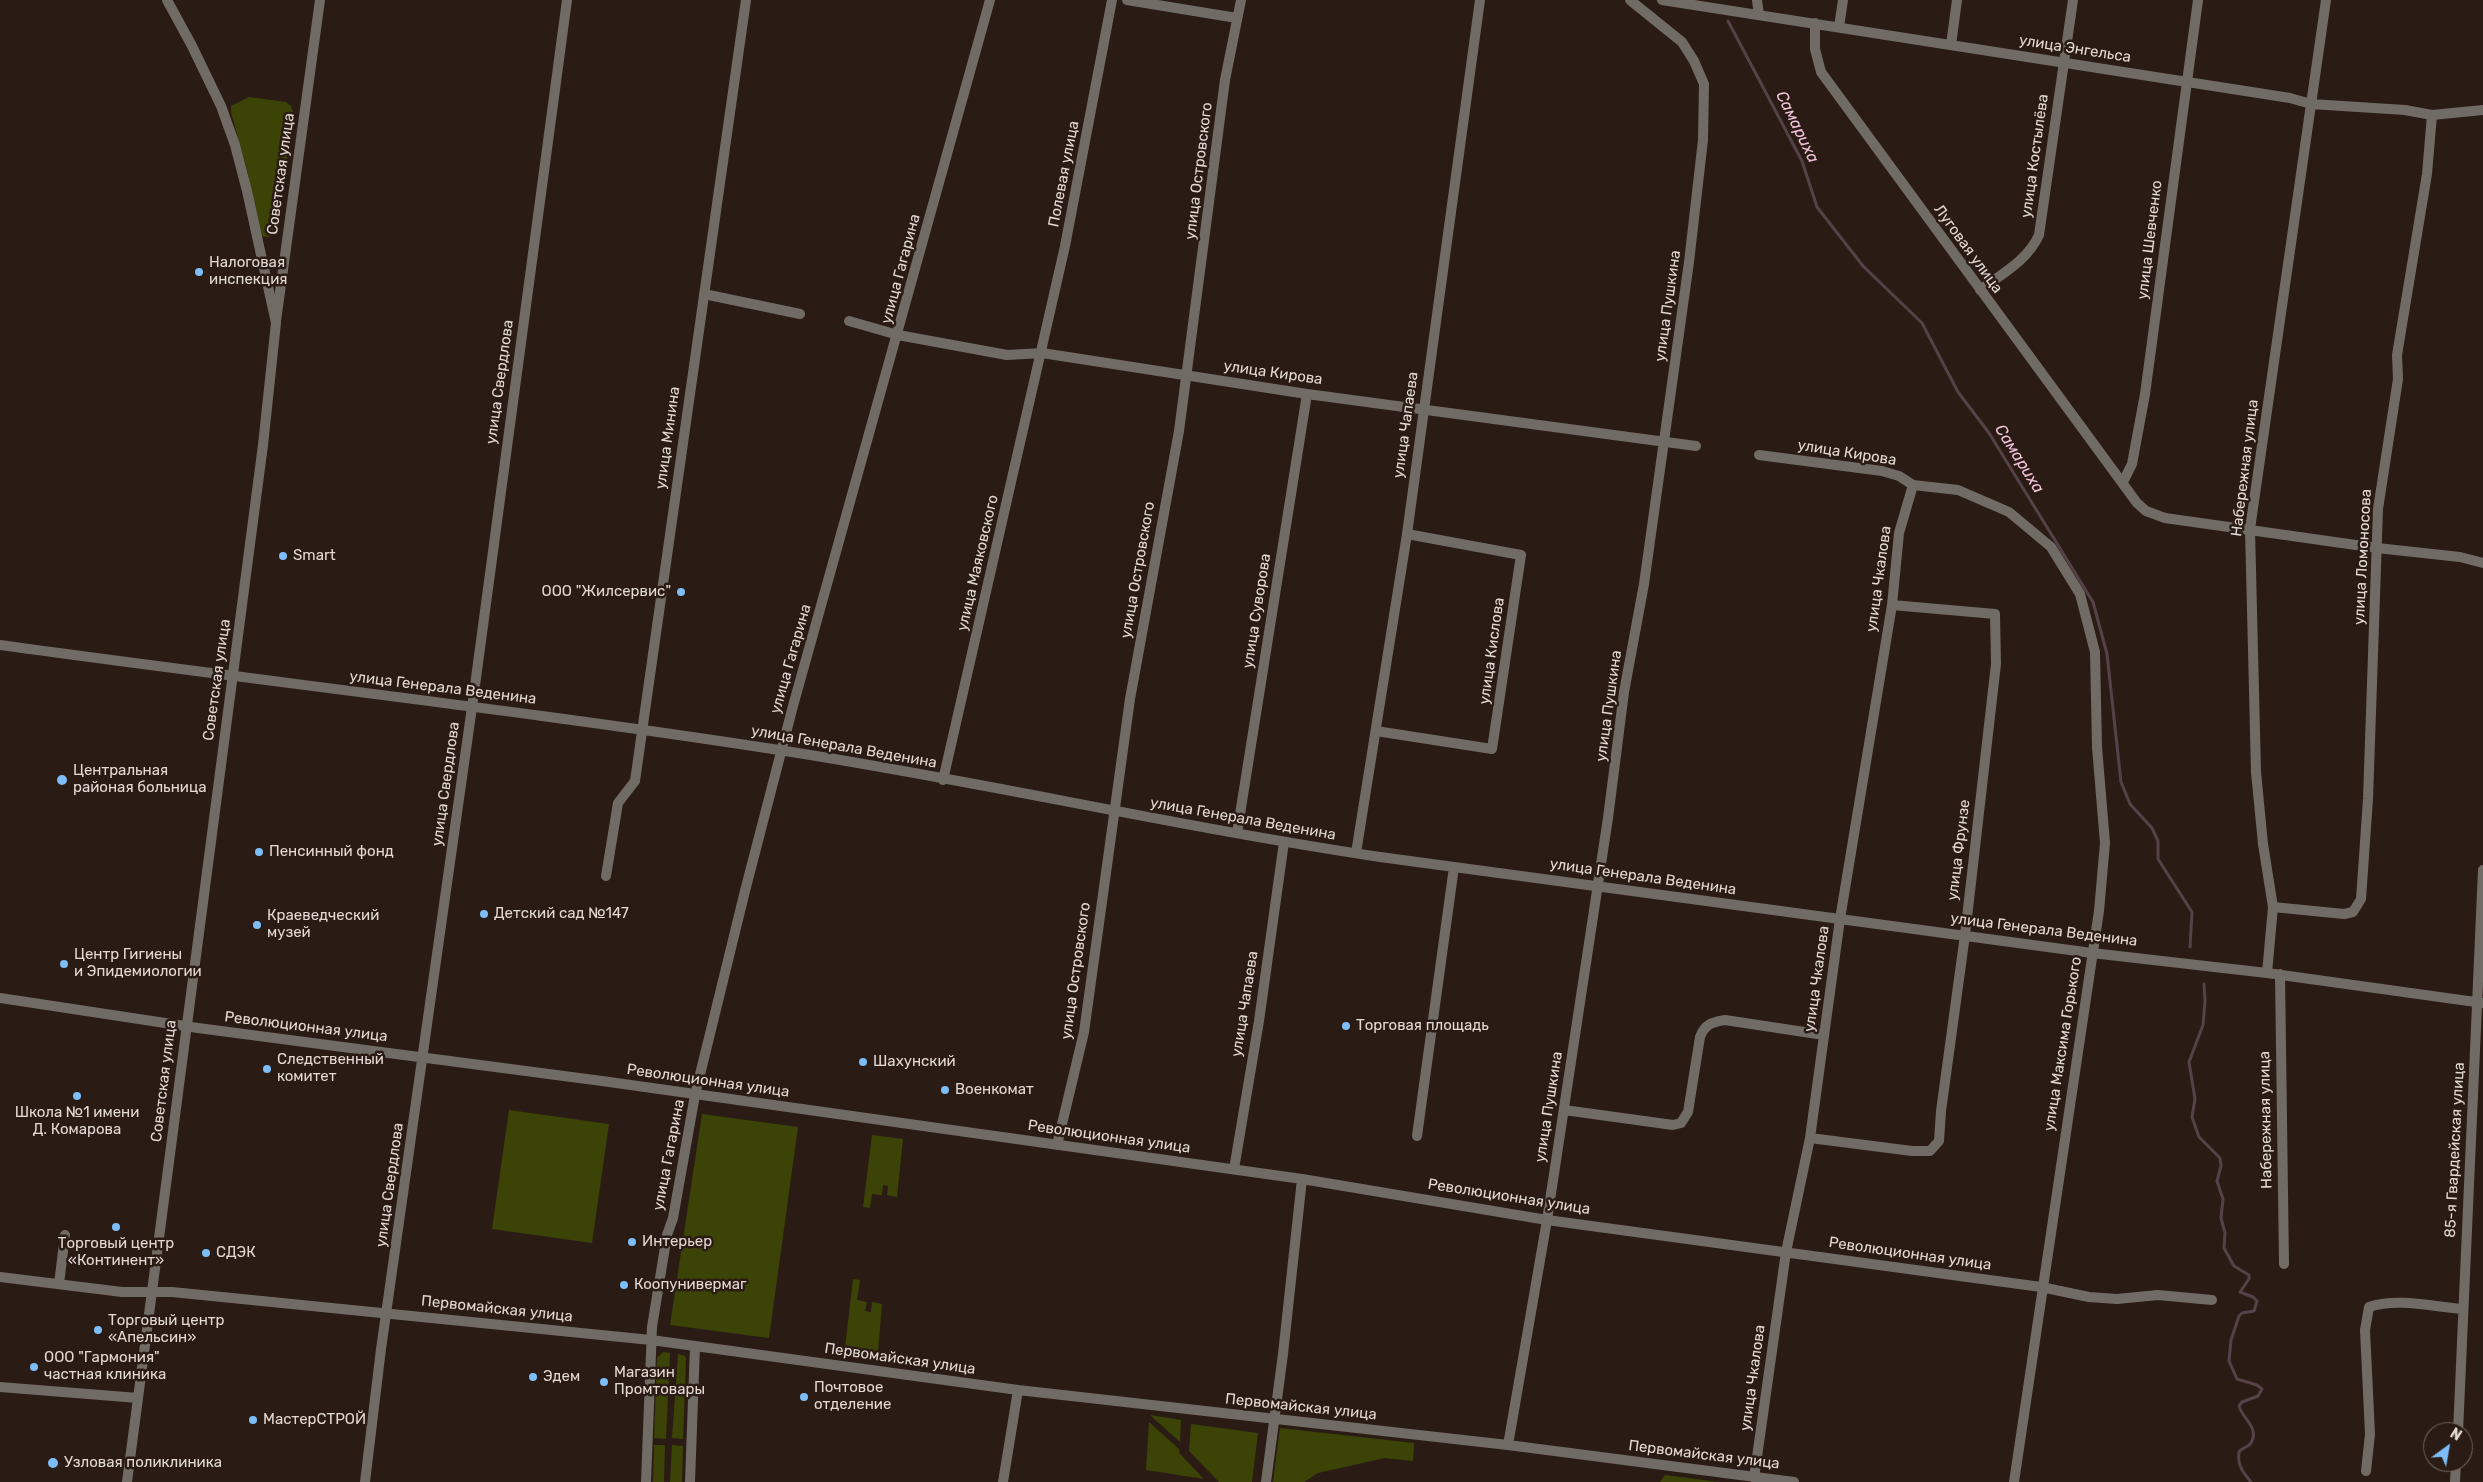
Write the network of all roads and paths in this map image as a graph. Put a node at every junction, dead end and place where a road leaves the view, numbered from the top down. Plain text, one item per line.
1 (167, 0) edge
2 (320, 0) edge
3 (567, 0) edge
4 (746, 0) edge
5 (990, 0) edge
6 (1112, 0) edge
7 (1127, 0) edge
8 (1241, 0) edge
9 (1480, 0) edge
10 (1630, 0) edge
11 (1662, 0) edge
12 (1757, 0) edge
13 (1843, 0) edge
14 (1957, 0) edge
15 (2073, 0) edge
16 (2198, 0) edge
17 (2326, 0) edge
18 (1759, 14) junction
19 (1238, 18) junction
20 (1815, 23) junction
21 (1839, 27) junction
22 (1951, 45) junction
23 (2063, 62) junction
24 (2186, 81) junction
25 (2311, 104) junction
26 (2483, 110) edge
27 (2432, 115) junction
28 (1980, 290) junction
29 (704, 294) junction
30 (800, 314) dead end
31 (849, 321) dead end
32 (276, 323) junction
33 (898, 336) junction
34 (1042, 353) junction
35 (1186, 375) junction
36 (1307, 394) junction
37 (1423, 408) junction
38 (1664, 442) junction
39 (1696, 446) dead end
40 (1759, 455) dead end
41 (2123, 482) junction
42 (1913, 485) junction
43 (1958, 490) joint
44 (2250, 529) junction
45 (1407, 534) junction
46 (2377, 548) junction
47 (2483, 563) edge
48 (1892, 605) junction
49 (0, 645) edge
50 (233, 678) junction
51 (472, 706) junction
52 (641, 728) junction
53 (1376, 731) junction
54 (782, 750) junction
55 (943, 780) junction
56 (1114, 812) junction
57 (1237, 833) junction
58 (1284, 842) junction
59 (1356, 853) junction
60 (1454, 867) junction
61 (2483, 870) edge
62 (606, 876) dead end
63 (1598, 885) junction
64 (2273, 907) junction
65 (1840, 918) junction
66 (1965, 935) junction
67 (2092, 953) junction
68 (2267, 972) junction
69 (2280, 974) junction
70 (0, 998) edge
71 (2480, 1003) edge
72 (186, 1026) junction
73 (1824, 1035) junction
74 (423, 1057) junction
75 (695, 1095) junction
76 (1564, 1110) junction
77 (1417, 1136) dead end
78 (1810, 1138) junction
79 (1057, 1145) junction
80 (1234, 1169) junction
81 (1302, 1179) junction
82 (1547, 1220) junction
83 (65, 1235) dead end
84 (1786, 1252) junction
85 (2284, 1264) dead end
86 (0, 1277) edge
87 (59, 1284) junction
88 (2041, 1287) junction
89 (152, 1291) junction
90 (2212, 1300) dead end
91 (2463, 1309) junction
92 (387, 1313) junction
93 (651, 1340) junction
94 (696, 1346) junction
95 (0, 1386) edge
96 (1018, 1390) junction
97 (138, 1398) junction
98 (1274, 1419) junction
99 (2458, 1422) edge
100 (1508, 1445) junction
101 (2366, 1471) dead end
102 (1754, 1478) junction
103 (127, 1482) edge
104 (365, 1482) edge
105 (646, 1482) edge
106 (690, 1482) edge
107 (1003, 1482) edge
108 (1266, 1482) edge
109 (1794, 1482) edge
110 (2014, 1482) edge

1 - 32 street
2 - 32 street, Советская улица
3 - 51 street, улица Свердлова
4 - 29 street, улица Минина
5 - 33 street, улица Гагарина
6 - 34 street, Полевая улица
7 - 19 street
8 - 19 street, улица Островского
9 - 37 street, улица Чапаева
10 - 38 street, улица Пушкина
11 - 18 street, улица Энгельса
12 - 18 street
13 - 21 street
14 - 22 street
15 - 23 street, улица Костылёва
16 - 24 street, улица Шевченко
17 - 25 street, Набережная улица
18 - 20 street, улица Энгельса
19 - 35 street, улица Островского
20 - 21 street, улица Энгельса
20 - 28 street, Луговая улица
21 - 22 street, улица Энгельса
22 - 23 street, улица Энгельса
23 - 24 street, улица Энгельса
23 - 28 street, улица Костылёва
24 - 25 street, улица Энгельса
24 - 41 street, улица Шевченко
25 - 27 street, улица Энгельса
25 - 44 street, Набережная улица
26 - 27 street, улица Энгельса
27 - 46 street, улица Ломоносова
28 - 41 street, Луговая улица
29 - 30 street
29 - 52 street, улица Минина
31 - 33 street, улица Кирова
32 - 50 street, Советская улица
33 - 34 street, улица Кирова
33 - 54 street, улица Гагарина
34 - 35 street, улица Кирова
34 - 55 street, улица Маяковского
35 - 36 street, улица Кирова
35 - 56 street, улица Островского
36 - 37 street, улица Кирова
36 - 57 street, улица Суворова
37 - 38 street, улица Кирова
37 - 45 street, улица Чапаева
38 - 39 street, улица Кирова
38 - 63 street, улица Пушкина
40 - 42 street, улица Кирова
41 - 44 street
42 - 43 street, улица Кирова
42 - 48 street, улица Чкалова
43 - 67 street, улица Максима Горького
44 - 46 street
44 - 64 street, Набережная улица
45 - 53 street, улица Чапаева
45 - 53 street, улица Кислова
46 - 47 street
46 - 64 street, улица Ломоносова
48 - 65 street, улица Чкалова
48 - 66 street, улица Фрунзе
49 - 50 street, улица Генерала Веденина
50 - 51 street, улица Генерала Веденина
50 - 72 street, Советская улица
51 - 52 street, улица Генерала Веденина
51 - 74 street, улица Свердлова
52 - 54 street, улица Генерала Веденина
52 - 62 street, улица Минина
53 - 59 street, улица Чапаева
54 - 55 street, улица Генерала Веденина
54 - 75 street, улица Гагарина
55 - 56 street, улица Генерала Веденина
56 - 57 street, улица Генерала Веденина
56 - 79 street, улица Островского
57 - 58 street, улица Генерала Веденина
58 - 59 street, улица Генерала Веденина
58 - 80 street, улица Чапаева
59 - 60 street, улица Генерала Веденина
60 - 63 street, улица Генерала Веденина
60 - 77 street
61 - 71 street, 85-я Гвардейская улица
63 - 65 street, улица Генерала Веденина
63 - 76 street, улица Пушкина
64 - 68 street, Набережная улица
65 - 66 street, улица Генерала Веденина
65 - 73 street, улица Чкалова
66 - 67 street, улица Генерала Веденина
66 - 78 street, улица Фрунзе
67 - 68 street, улица Генерала Веденина
67 - 88 street, улица Максима Горького
68 - 69 street, улица Генерала Веденина
69 - 71 street, улица Генерала Веденина
69 - 85 street, Набережная улица
70 - 72 street, Революционная улица
71 - 91 street, 85-я Гвардейская улица
72 - 74 street, Революционная улица
72 - 89 street, Советская улица
73 - 76 street
73 - 78 street, улица Чкалова
74 - 75 street, Революционная улица
74 - 92 street, улица Свердлова
75 - 79 street, Революционная улица
75 - 93 street, улица Гагарина
76 - 82 street, улица Пушкина
78 - 84 street, улица Чкалова
79 - 80 street, Революционная улица
80 - 81 street, Революционная улица
81 - 82 street, Революционная улица
81 - 98 street
82 - 84 street, Революционная улица
82 - 100 street, улица Пушкина
83 - 87 street
84 - 88 street, Революционная улица
84 - 102 street, улица Чкалова
86 - 87 street, Первомайская улица
87 - 89 street, Первомайская улица
88 - 90 street, Революционная улица
88 - 110 street, улица Максима Горького
89 - 92 street, Первомайская улица
89 - 97 street, Советская улица
91 - 99 street, 85-я Гвардейская улица
91 - 101 street
92 - 93 street, Первомайская улица
92 - 104 street, улица Свердлова
93 - 94 street, Первомайская улица
93 - 105 street, улица Гагарина
94 - 96 street, Первомайская улица
94 - 106 street
95 - 97 street
96 - 98 street, Первомайская улица
96 - 107 street
97 - 103 street, Советская улица
98 - 100 street, Первомайская улица
98 - 108 street
100 - 102 street, Первомайская улица
102 - 109 street, Первомайская улица

